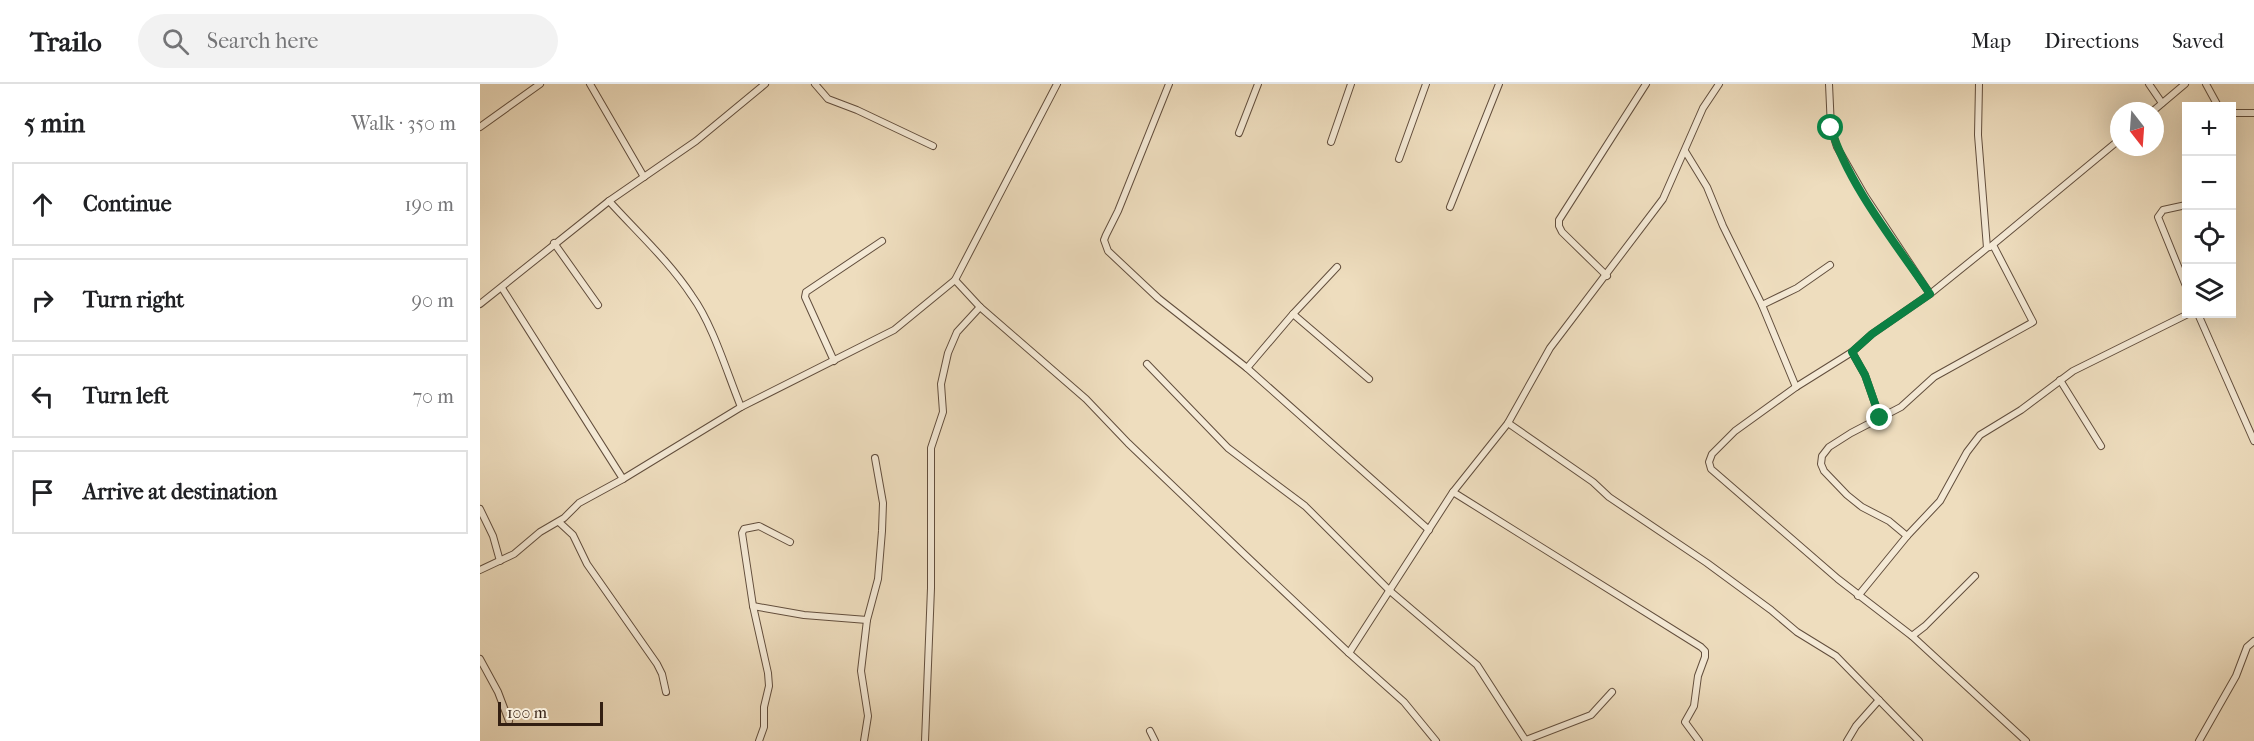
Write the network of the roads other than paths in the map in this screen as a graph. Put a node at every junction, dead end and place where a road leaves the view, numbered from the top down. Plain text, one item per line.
1 (540, 84) edge
2 (590, 84) edge
3 (765, 84) edge
4 (815, 84) edge
5 (1057, 84) edge
6 (1169, 84) edge
7 (1258, 84) edge
8 (1351, 84) edge
9 (1426, 84) edge
10 (1499, 84) edge
11 (1646, 84) edge
12 (1719, 84) edge
13 (1829, 84) edge
14 (1978, 84) edge
15 (2150, 84) edge
16 (2185, 84) edge
17 (2206, 84) edge
18 (2161, 102) edge
19 (2164, 102) edge
20 (2216, 102) edge
21 (2236, 113) edge
22 (2254, 113) edge
23 (480, 127) edge
24 (1239, 133) dead end
25 (1330, 142) dead end
26 (933, 146) dead end
27 (2110, 147) edge
28 (1685, 151) junction
29 (1399, 159) dead end
30 (644, 177) junction
31 (609, 201) junction
32 (2182, 206) edge
33 (1450, 207) dead end
34 (882, 241) dead end
35 (554, 243) junction
36 (1990, 247) junction
37 (1830, 265) dead end
38 (1337, 267) dead end
39 (2182, 274) edge
40 (1606, 276) junction
41 (955, 280) junction
42 (502, 288) junction
43 (1930, 294) junction
44 (480, 304) edge
45 (598, 305) dead end
46 (1762, 305) junction
47 (980, 308) junction
48 (1293, 314) junction
49 (2182, 317) edge
50 (2200, 318) edge
51 (1852, 352) junction
52 (834, 361) junction
53 (1147, 364) dead end
54 (1247, 368) junction
55 (1369, 379) dead end
56 (2060, 380) junction
57 (1796, 387) junction
58 (741, 407) junction
59 (1880, 418) junction
60 (1509, 423) junction
61 (2254, 441) edge
62 (2101, 446) dead end
63 (875, 458) dead end
64 (623, 478) junction
65 (1453, 492) junction
66 (480, 509) edge
67 (559, 522) junction
68 (1429, 530) junction
69 (1907, 536) junction
70 (790, 542) dead end
71 (500, 561) junction
72 (480, 570) edge
73 (1975, 576) dead end
74 (1390, 591) junction
75 (1858, 596) junction
76 (753, 606) junction
77 (867, 620) junction
78 (1912, 636) junction
79 (2254, 642) edge
80 (1348, 653) junction
81 (480, 659) edge
82 (666, 692) dead end
83 (1612, 692) dead end
84 (1879, 700) junction
85 (509, 721) dead end
86 (1150, 731) dead end
87 (2200, 738) edge
88 (759, 741) edge
89 (864, 741) edge
90 (925, 741) edge
91 (1155, 741) edge
92 (1436, 741) edge
93 (1526, 741) edge
94 (1699, 741) edge
95 (1847, 741) edge
96 (1919, 741) edge
97 (2026, 741) edge
98 (2208, 741) edge

1 - 23 street
2 - 30 street
3 - 30 street
4 - 26 street
5 - 41 street
6 - 54 street
7 - 24 street
8 - 25 street
9 - 29 street
10 - 33 street
11 - 40 street
12 - 28 street
13 - 43 street
14 - 36 street
15 - 18 street
16 - 19 street
17 - 20 street
21 - 22 street
27 - 36 street
28 - 40 street
28 - 46 street
30 - 31 street
31 - 35 street
31 - 58 street
32 - 39 street
34 - 52 street
35 - 42 street
35 - 45 street
36 - 43 street
36 - 59 street
37 - 46 street
38 - 48 street
40 - 60 street
41 - 47 street
41 - 52 street
42 - 44 street
42 - 64 street
43 - 51 street
46 - 57 street
47 - 80 street
47 - 90 street
48 - 54 street
48 - 55 street
49 - 56 street
50 - 61 street
51 - 57 street
51 - 59 street
52 - 58 street
53 - 74 street
54 - 68 street
56 - 62 street
56 - 69 street
57 - 75 street
58 - 64 street
59 - 69 street
60 - 65 street
60 - 84 street
63 - 77 street
64 - 67 street
65 - 68 street
65 - 94 street
66 - 71 street
67 - 71 street
67 - 82 street
68 - 74 street
69 - 75 street
70 - 76 street
71 - 72 street
73 - 78 street
74 - 80 street
74 - 93 street
75 - 78 street
76 - 77 street
76 - 88 street
77 - 89 street
78 - 97 street
79 - 87 street
80 - 92 street
81 - 85 street
83 - 93 street
84 - 95 street
84 - 96 street
86 - 91 street
87 - 98 street

